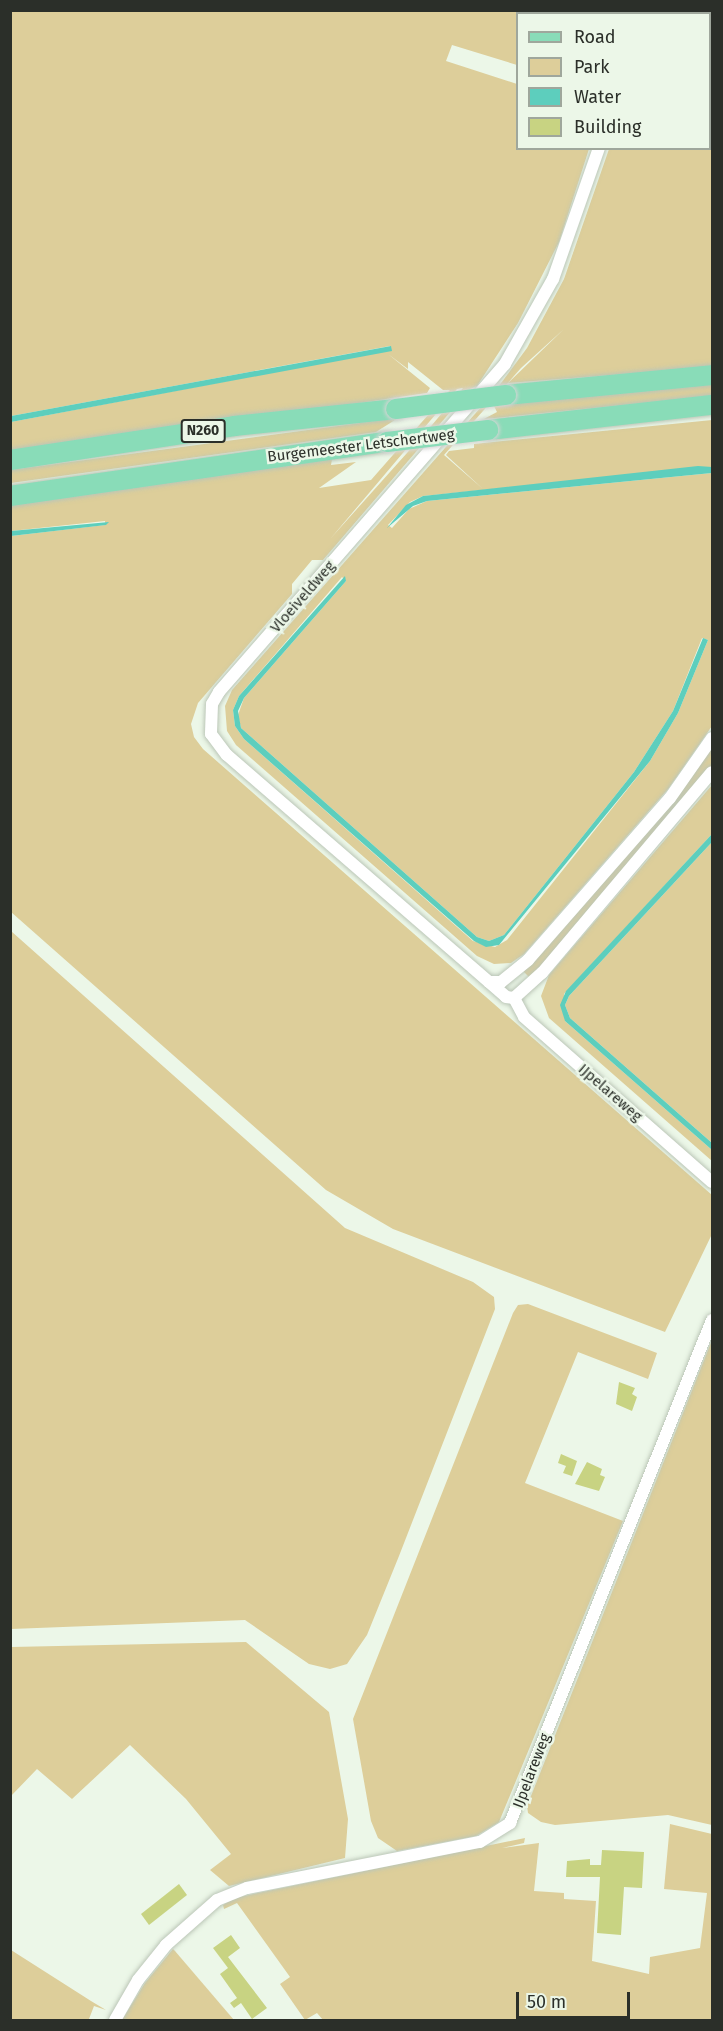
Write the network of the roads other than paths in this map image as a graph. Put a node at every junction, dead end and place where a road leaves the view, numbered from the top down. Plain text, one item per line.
1 (598, 150) edge
2 (712, 375) edge
3 (712, 405) edge
4 (10, 460) edge
5 (10, 496) edge
6 (712, 738) edge
7 (712, 772) edge
8 (489, 982) junction
9 (514, 998) junction
10 (712, 1182) edge
11 (712, 1320) edge
12 (115, 2020) edge

1 - 8 street, Vloeiveldweg
2 - 4 main road, N260, bridge
3 - 5 main road, Burgemeester Letschertweg / N260, bridge
6 - 8 street
7 - 9 street
8 - 9 street, Vloeiveldweg
9 - 10 street, IJpelareweg
11 - 12 street, IJpelareweg

